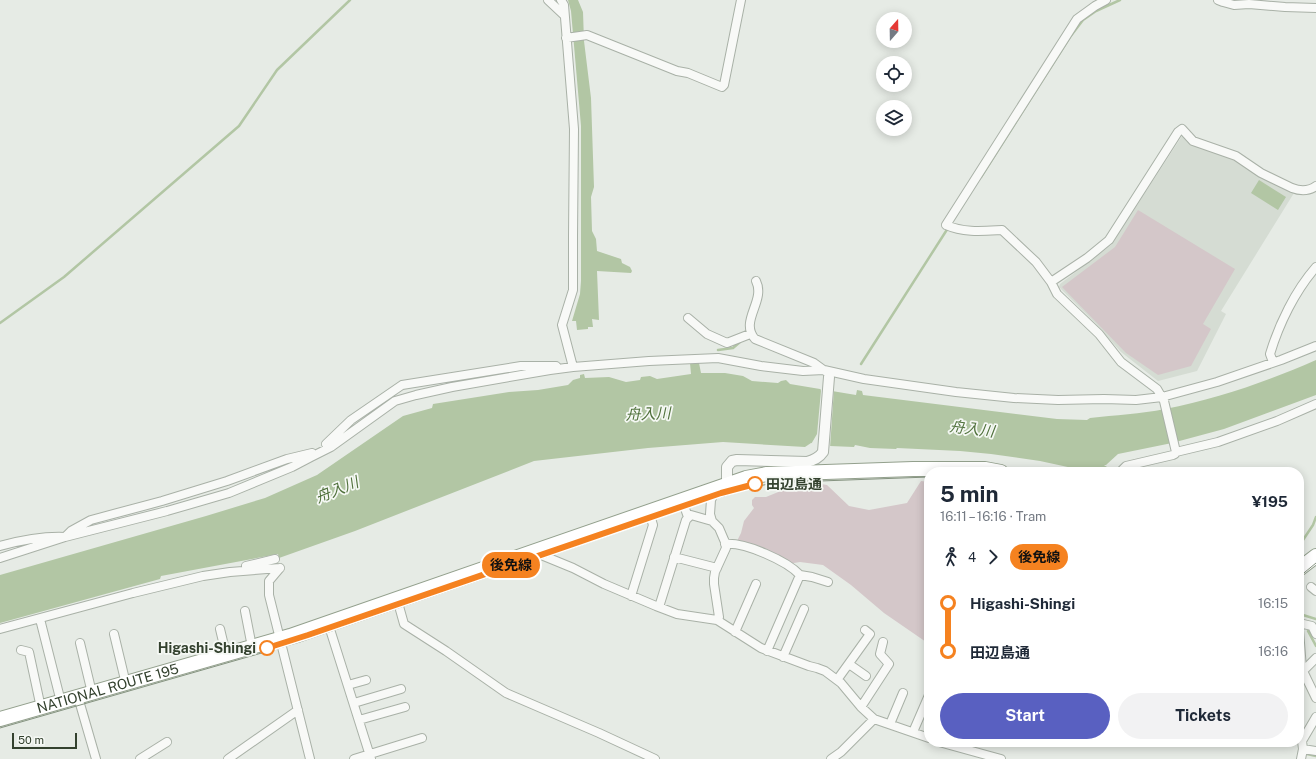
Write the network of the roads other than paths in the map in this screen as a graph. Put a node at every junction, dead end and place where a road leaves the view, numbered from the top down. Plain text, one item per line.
1 (548, 0) edge
2 (561, 0) edge
3 (741, 0) edge
4 (1106, 0) edge
5 (1218, 0) edge
6 (1316, 8) edge
7 (564, 15) junction
8 (569, 37) junction
9 (1316, 186) edge
10 (1316, 267) edge
11 (756, 281) dead end
12 (1051, 282) junction
13 (688, 318) dead end
14 (750, 334) junction
15 (1316, 346) edge
16 (1273, 362) junction
17 (573, 367) junction
18 (826, 373) junction
19 (1163, 399) junction
20 (1316, 404) edge
21 (1175, 450) junction
22 (1125, 467) edge
23 (924, 469) edge
24 (722, 487) junction
25 (682, 500) junction
26 (649, 512) junction
27 (688, 516) junction
28 (712, 521) junction
29 (65, 538) junction
30 (725, 544) junction
31 (0, 546) edge
32 (534, 552) junction
33 (1316, 556) edge
34 (674, 557) junction
35 (0, 558) edge
36 (275, 560) dead end
37 (1304, 565) edge
38 (717, 568) junction
39 (230, 572) junction
40 (800, 575) junction
41 (828, 582) dead end
42 (756, 584) dead end
43 (631, 596) junction
44 (397, 599) junction
45 (659, 607) junction
46 (804, 608) dead end
47 (245, 611) dead end
48 (717, 620) junction
49 (41, 623) dead end
50 (328, 623) junction
51 (1304, 624) edge
52 (0, 629) edge
53 (220, 629) dead end
54 (865, 630) dead end
55 (735, 632) junction
56 (114, 634) dead end
57 (1316, 634) edge
58 (281, 638) junction
59 (883, 642) dead end
60 (80, 643) dead end
61 (252, 647) junction
62 (21, 650) dead end
63 (767, 651) junction
64 (226, 654) junction
65 (783, 657) junction
66 (1316, 658) edge
67 (849, 664) junction
68 (1304, 670) edge
69 (1304, 673) edge
70 (866, 676) dead end
71 (366, 680) dead end
72 (837, 680) junction
73 (126, 684) junction
74 (348, 685) junction
75 (401, 689) dead end
76 (92, 693) junction
77 (903, 693) dead end
78 (78, 697) junction
79 (1316, 698) edge
80 (61, 702) junction
81 (354, 703) junction
82 (406, 707) dead end
83 (861, 707) junction
84 (924, 707) edge
85 (41, 708) junction
86 (298, 710) junction
87 (1316, 717) edge
88 (0, 719) edge
89 (874, 719) junction
90 (359, 720) junction
91 (890, 724) junction
92 (913, 732) junction
93 (924, 736) edge
94 (422, 738) dead end
95 (1304, 738) edge
96 (167, 742) dead end
97 (958, 747) edge
98 (1304, 749) joint
99 (1316, 751) edge
100 (842, 755) edge
101 (370, 757) edge
102 (96, 759) edge
103 (140, 759) edge
104 (228, 759) edge
105 (310, 759) edge
106 (354, 759) edge
107 (655, 759) edge
108 (831, 759) edge
109 (1001, 759) edge
110 (1301, 759) edge

1 - 7 street
2 - 7 street
3 - 8 street
4 - 12 street
5 - 6 street
7 - 8 street
8 - 17 street
9 - 12 street
10 - 16 street
11 - 14 street
12 - 19 street
13 - 14 street
14 - 18 street
15 - 16 street
16 - 19 street
17 - 18 street
17 - 29 street
17 - 29 street
18 - 19 street
18 - 24 street
19 - 21 street
20 - 21 street
21 - 22 street
23 - 24 highway, NATIONAL ROUTE 195
24 - 25 highway, NATIONAL ROUTE 195
24 - 28 street
25 - 26 highway, NATIONAL ROUTE 195
25 - 27 street
26 - 32 highway, NATIONAL ROUTE 195
26 - 43 street
27 - 28 street
27 - 34 street
28 - 30 street
29 - 31 street
29 - 35 street
30 - 38 street
30 - 40 street
32 - 43 street
32 - 44 highway, NATIONAL ROUTE 195
33 - 37 highway
34 - 38 street
34 - 45 street
36 - 39 street
38 - 48 street
39 - 52 street
39 - 58 street
40 - 41 street
40 - 63 street
42 - 55 street
43 - 45 street
44 - 50 highway, NATIONAL ROUTE 195
44 - 107 street
45 - 48 street
46 - 65 street
47 - 61 street
48 - 55 street
49 - 80 street
50 - 58 highway, NATIONAL ROUTE 195
50 - 74 street
51 - 57 street
53 - 64 street
54 - 67 street
55 - 63 street
56 - 73 street
58 - 61 highway, NATIONAL ROUTE 195
58 - 86 street
59 - 83 street
60 - 76 street
61 - 64 highway, NATIONAL ROUTE 195
62 - 85 street
63 - 65 street
64 - 73 highway, NATIONAL ROUTE 195
65 - 72 street
66 - 68 street
67 - 70 street
67 - 72 street
69 - 79 street
71 - 74 street
72 - 83 street
73 - 76 highway, NATIONAL ROUTE 195
74 - 81 street
75 - 81 street
76 - 78 highway, NATIONAL ROUTE 195
77 - 91 street
78 - 80 highway, NATIONAL ROUTE 195
78 - 102 street
80 - 85 highway, NATIONAL ROUTE 195
81 - 90 street
82 - 90 street
83 - 89 street
84 - 92 street
85 - 88 highway, NATIONAL ROUTE 195
86 - 104 street
86 - 105 street
87 - 95 street
89 - 91 street
89 - 100 street
90 - 101 street
91 - 92 street
92 - 93 street
94 - 101 street
96 - 103 street
97 - 109 street
98 - 99 street
98 - 110 street
100 - 108 street
101 - 106 street

